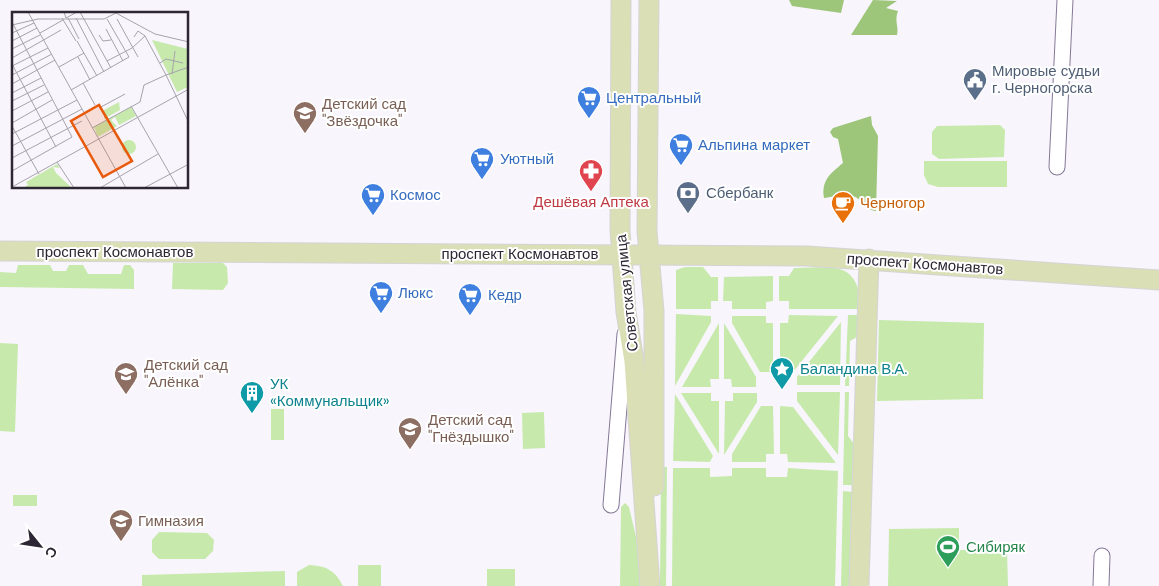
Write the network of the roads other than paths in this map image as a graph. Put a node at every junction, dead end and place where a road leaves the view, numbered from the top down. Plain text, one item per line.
1 (621, 0) edge
2 (649, 0) edge
3 (1065, 0) edge
4 (1057, 167) dead end
5 (0, 251) edge
6 (622, 255) junction
7 (649, 255) junction
8 (869, 259) junction
9 (1159, 280) edge
10 (626, 312) junction
11 (611, 505) dead end
12 (1102, 556) dead end
13 (651, 586) edge
14 (858, 586) edge
15 (1101, 586) edge

1 - 6 main road, Советская улица
2 - 7 main road, Советская улица
3 - 4 street
5 - 6 main road, проспект Космонавтов
6 - 7 main road, проспект Космонавтов
6 - 10 main road, Советская улица
7 - 8 main road, проспект Космонавтов
7 - 13 main road, Советская улица
8 - 9 main road, проспект Космонавтов
8 - 14 main road
10 - 11 street
10 - 13 main road, Советская улица
12 - 15 street

